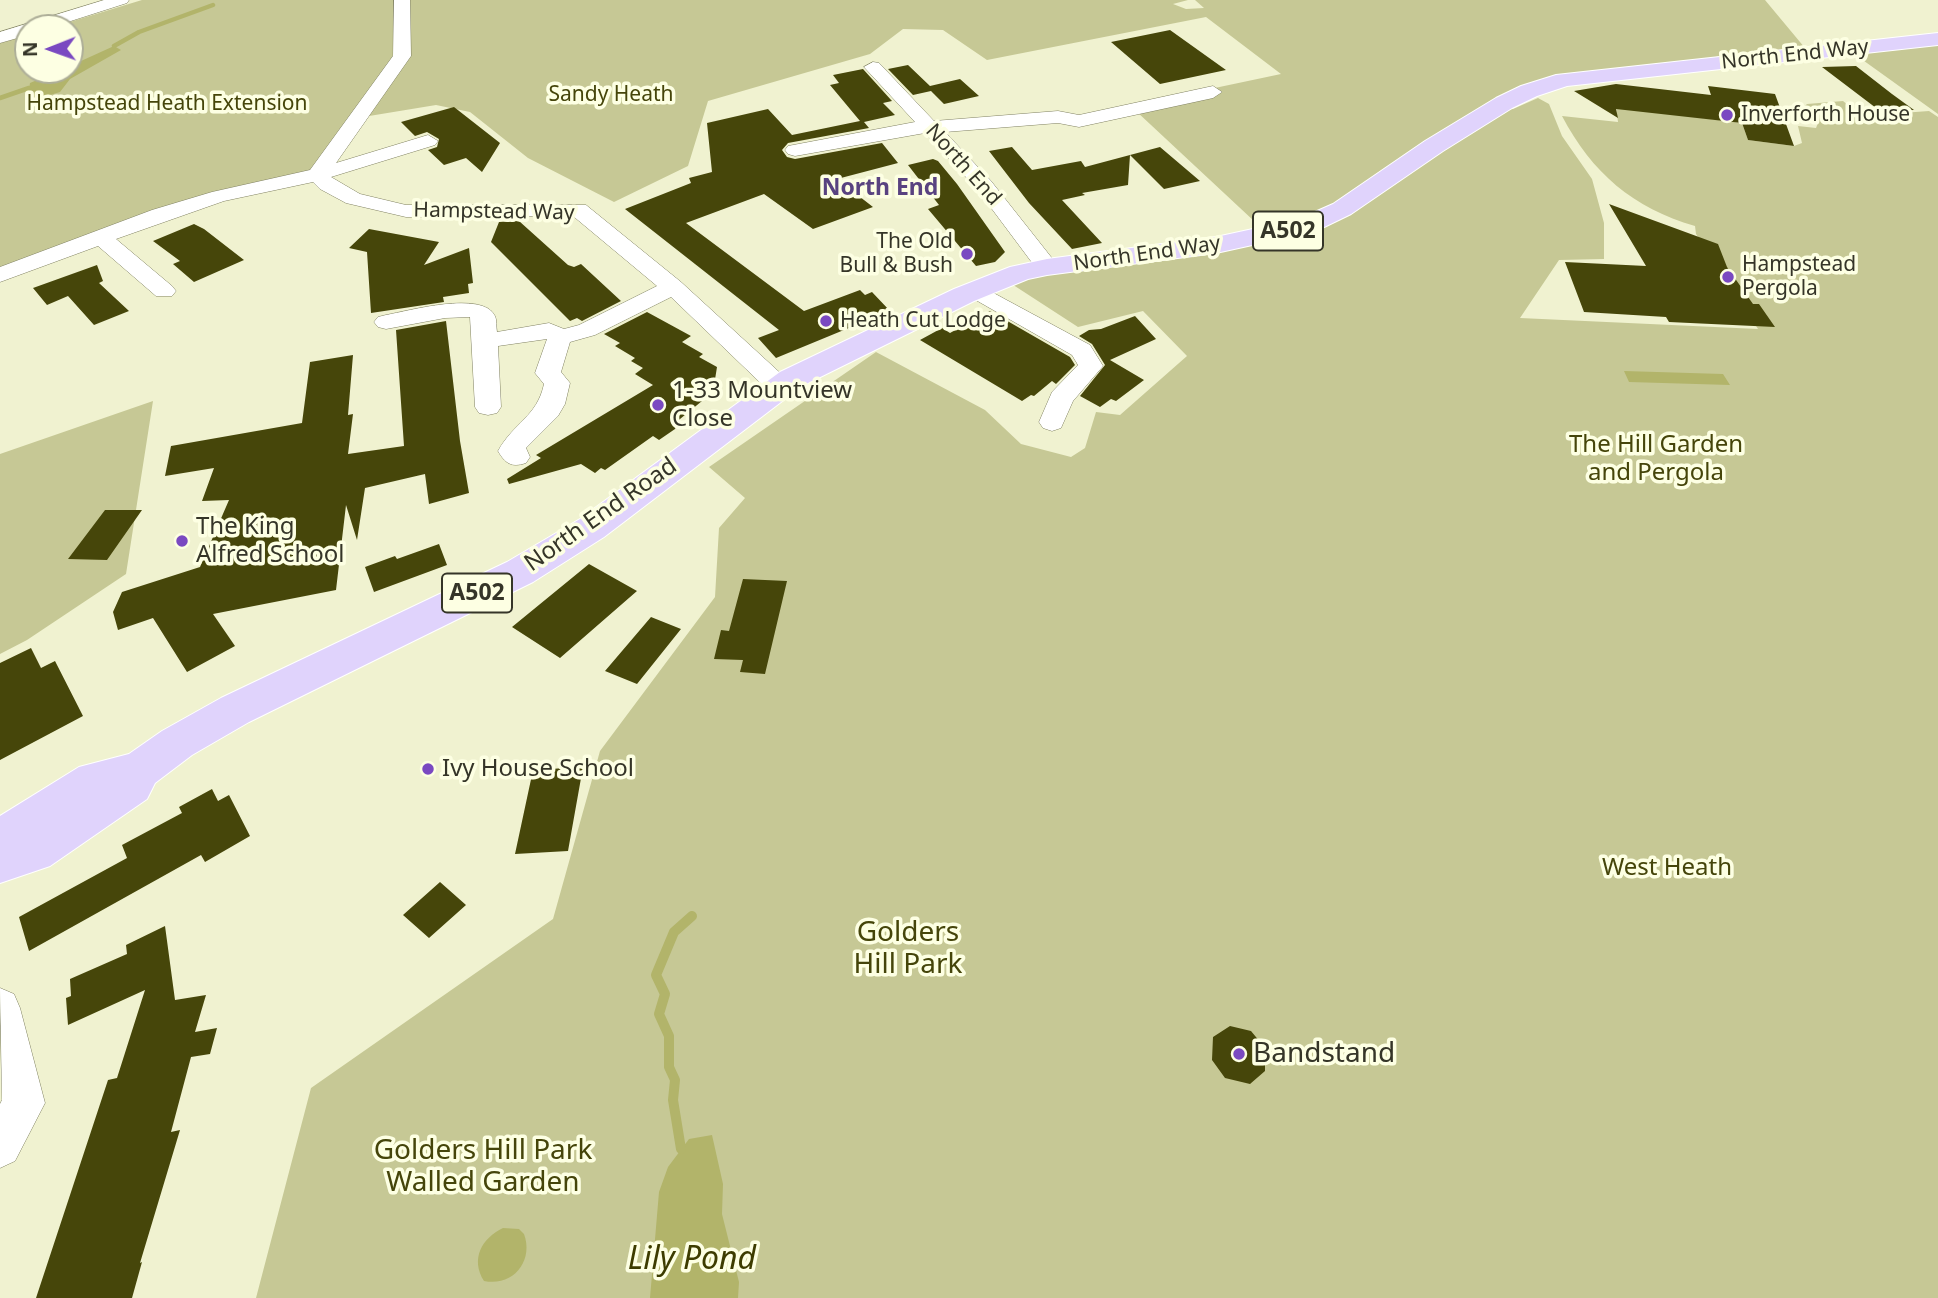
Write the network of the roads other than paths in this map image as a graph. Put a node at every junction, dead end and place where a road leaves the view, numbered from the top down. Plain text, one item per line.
1 (121, 0) edge
2 (402, 0) edge
3 (77, 14) edge
4 (1938, 39) edge
5 (873, 67) dead end
6 (1213, 92) dead end
7 (930, 127) junction
8 (428, 141) dead end
9 (795, 150) dead end
10 (317, 175) junction
11 (101, 237) junction
12 (1047, 267) junction
13 (0, 275) edge
14 (673, 287) junction
15 (975, 290) junction
16 (163, 291) dead end
17 (386, 321) dead end
18 (561, 337) junction
19 (486, 341) junction
20 (786, 383) junction
21 (488, 407) dead end
22 (1052, 422) dead end
23 (516, 457) dead end
24 (140, 770) junction
25 (0, 846) edge
26 (0, 863) edge
27 (0, 1008) edge
28 (12, 1108) edge
29 (0, 1146) edge

1 - 3 street
2 - 10 street
4 - 12 main road, North End Way / A502
5 - 7 street, North End
6 - 7 street
7 - 9 street
7 - 12 street, North End
8 - 10 street
10 - 11 street
10 - 14 street, Hampstead Way
11 - 13 street
11 - 16 street
12 - 15 main road, North End Way / A502
14 - 18 street
14 - 20 street, Hampstead Way
15 - 20 main road, North End Way / A502
15 - 22 street
17 - 19 street
18 - 19 street
18 - 23 street
19 - 21 street
20 - 24 main road, North End Road / A502
24 - 25 main road, North End Road / A502
24 - 26 main road, North End Road / A502
27 - 28 street
28 - 29 street

